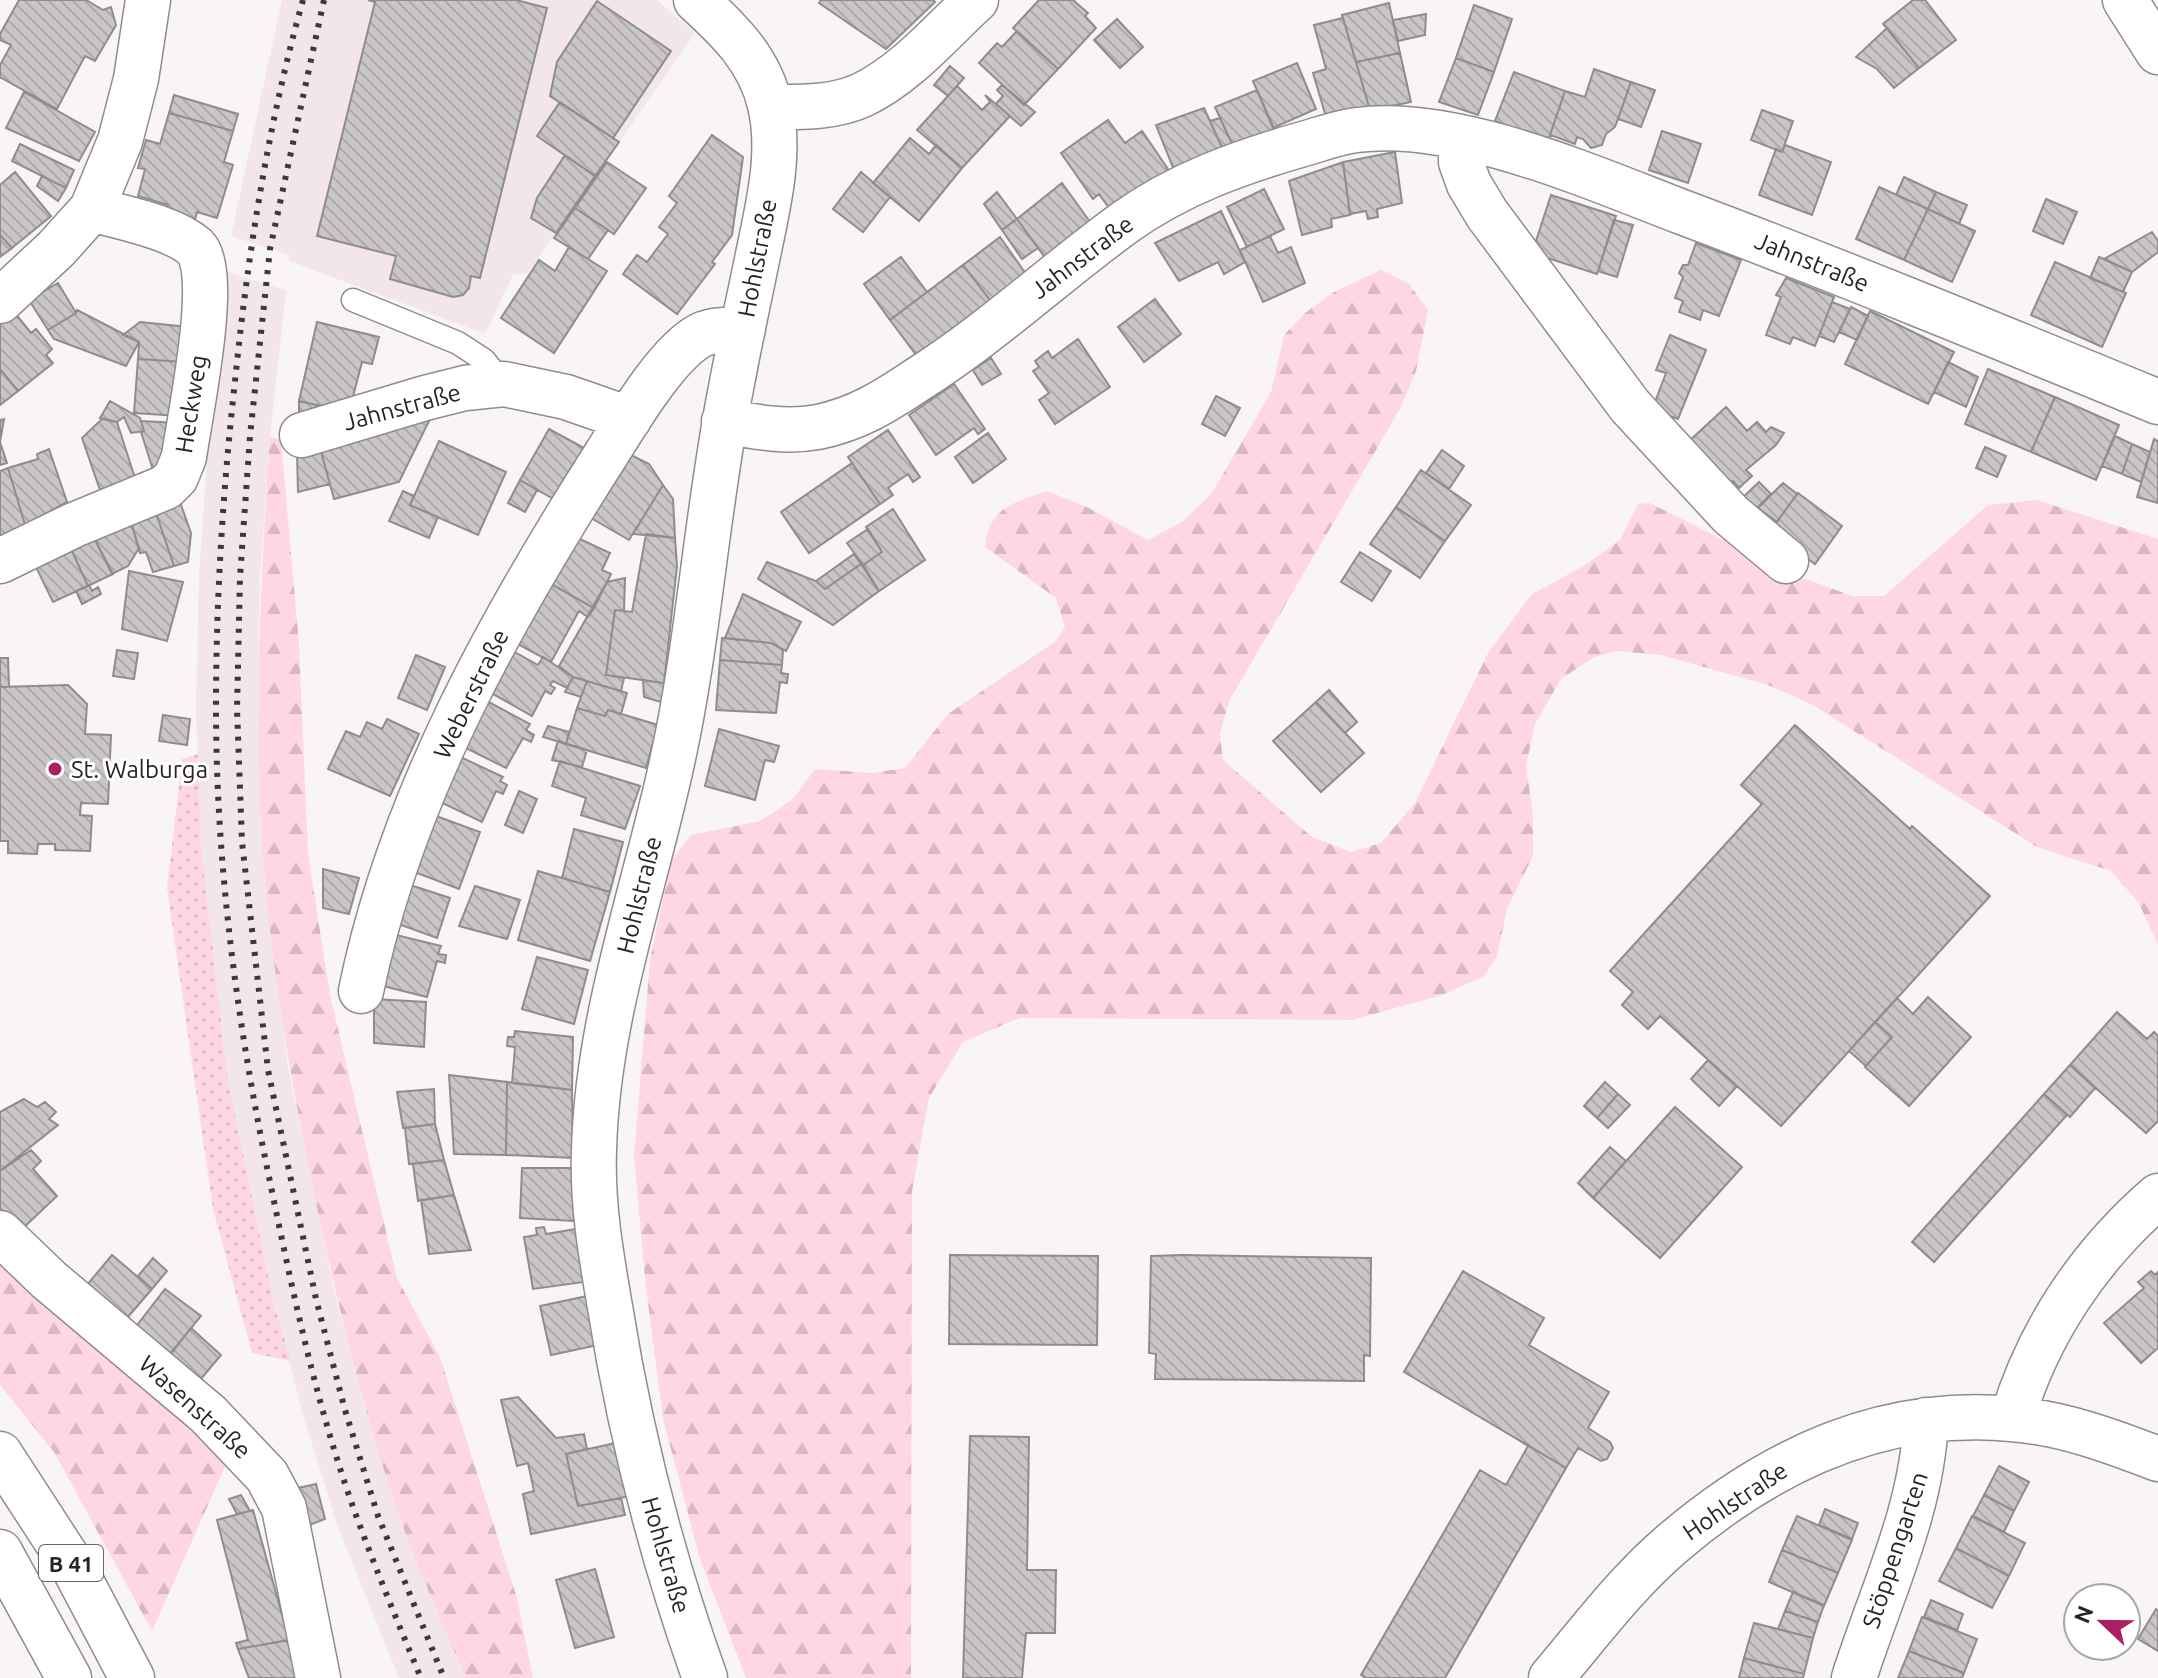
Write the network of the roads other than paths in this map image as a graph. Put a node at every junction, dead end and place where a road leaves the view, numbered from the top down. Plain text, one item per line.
1 (148, 0) edge
2 (696, 0) edge
3 (976, 0) edge
4 (2125, 0) edge
5 (2158, 52) edge
6 (771, 107) junction
7 (1461, 137) junction
8 (92, 209) junction
9 (353, 300) dead end
10 (0, 301) edge
11 (743, 329) junction
12 (504, 384) junction
13 (2158, 402) edge
14 (629, 419) junction
15 (724, 421) junction
16 (302, 435) dead end
17 (0, 561) edge
18 (1786, 561) dead end
19 (361, 991) dead end
20 (2158, 1196) edge
21 (0, 1233) edge
22 (2012, 1419) junction
23 (1926, 1420) junction
24 (0, 1454) edge
25 (2158, 1459) edge
26 (0, 1552) edge
27 (69, 1678) edge
28 (132, 1678) edge
29 (318, 1678) edge
30 (705, 1678) edge
31 (1551, 1678) edge
32 (1854, 1678) edge

1 - 8 street
2 - 6 street, Hohlstraße
3 - 6 street
4 - 5 street
6 - 11 street, Hohlstraße
7 - 13 street, Jahnstraße
7 - 15 street, Jahnstraße
7 - 18 street
8 - 10 street
8 - 17 street, Heckweg
9 - 12 lane, Jahnstraße
11 - 14 street
11 - 15 street, Hohlstraße
12 - 14 street, Jahnstraße
12 - 16 street, Jahnstraße
14 - 19 street, Weberstraße
15 - 30 street, Hohlstraße
20 - 22 street
21 - 29 street, Wasenstraße
22 - 23 street, Hohlstraße
22 - 25 street, Hohlstraße
23 - 31 street, Hohlstraße
23 - 32 street, Stöppengarten
24 - 28 street, B 41
26 - 27 street, B 41

